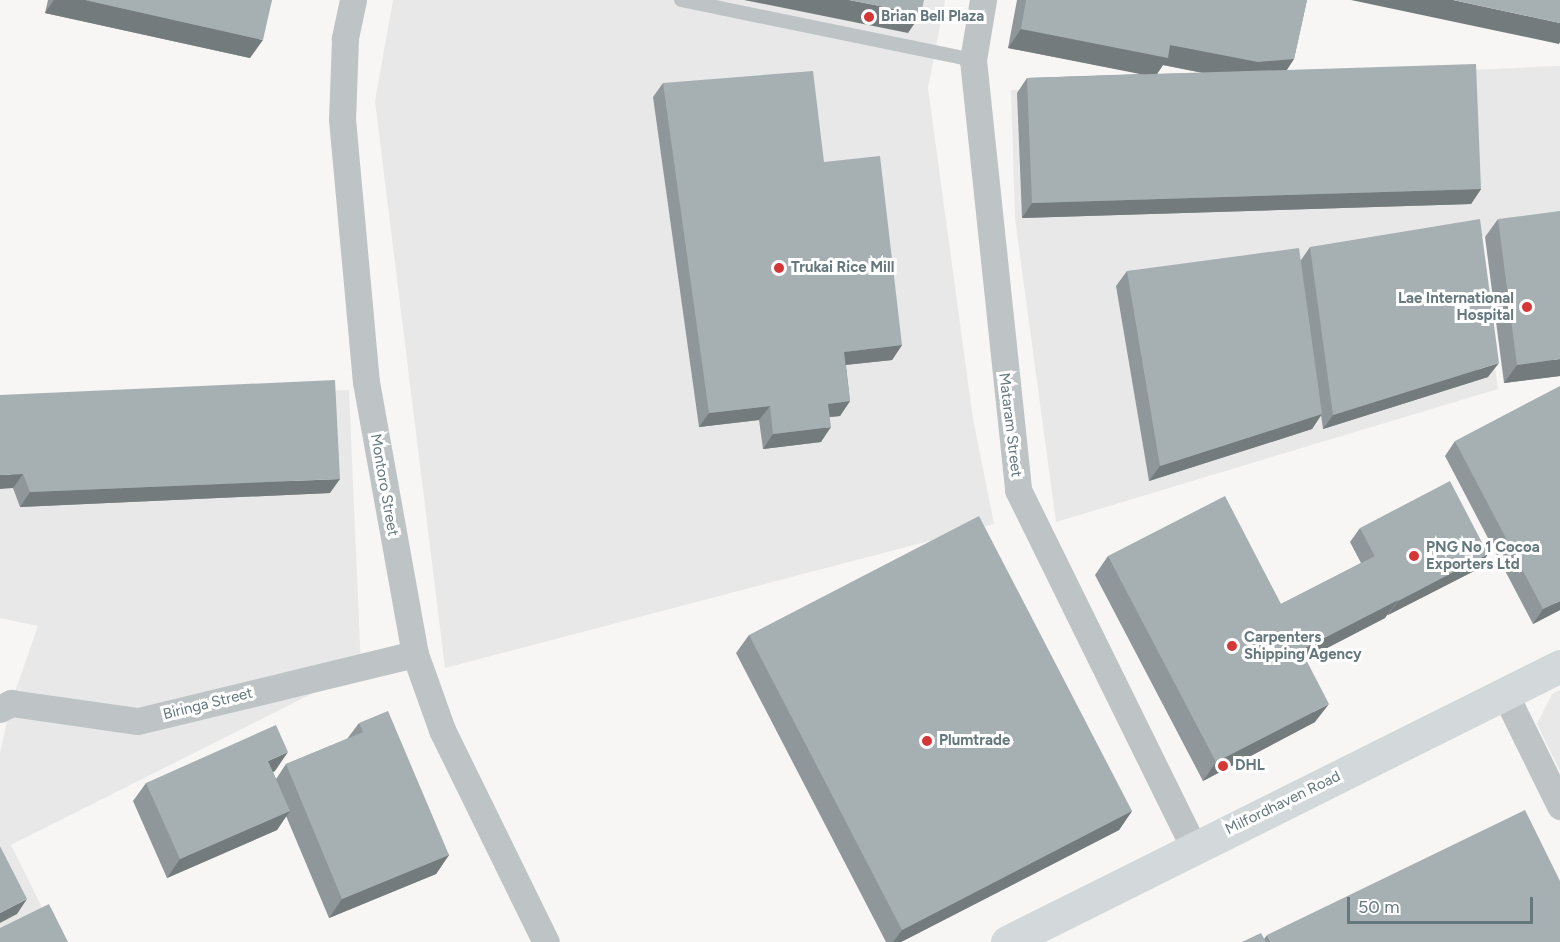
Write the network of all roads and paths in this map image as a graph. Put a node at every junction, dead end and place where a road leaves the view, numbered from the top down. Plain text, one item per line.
1 (353, 0) edge
2 (681, 0) edge
3 (983, 0) edge
4 (973, 60) junction
5 (415, 654) junction
6 (1560, 666) edge
7 (1505, 694) junction
8 (0, 709) edge
9 (1560, 806) edge
10 (1194, 847) junction
11 (546, 942) edge
12 (1007, 942) edge

1 - 5 street, Montoro Street
2 - 4 lane
3 - 4 street, Mataram Street
4 - 10 street, Mataram Street
5 - 8 street, Biringa Street
5 - 11 street, Montoro Street
6 - 7 main road, Milfordhaven Road
7 - 9 street
7 - 10 main road, Milfordhaven Road
10 - 12 main road, Milfordhaven Road

